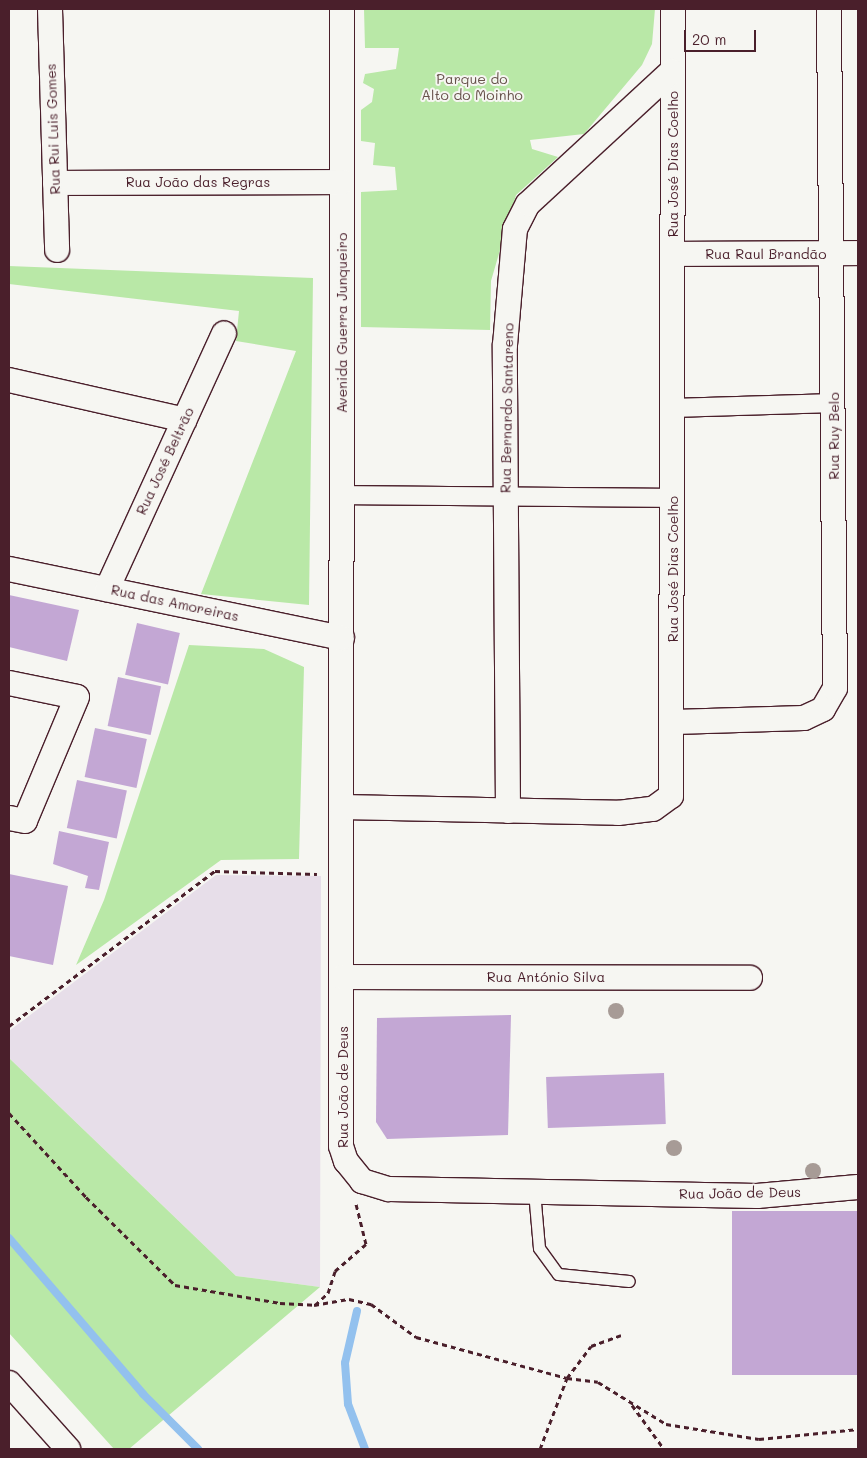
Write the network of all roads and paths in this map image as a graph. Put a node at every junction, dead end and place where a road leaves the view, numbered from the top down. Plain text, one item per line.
1 (50, 9) edge
2 (342, 9) edge
3 (673, 9) edge
4 (829, 9) edge
5 (672, 71) junction
6 (342, 182) junction
7 (55, 183) junction
8 (57, 250) dead end
9 (834, 253) junction
10 (858, 253) edge
11 (673, 254) junction
12 (224, 334) dead end
13 (9, 380) edge
14 (834, 403) junction
15 (673, 408) junction
16 (185, 420) junction
17 (342, 495) junction
18 (506, 498) junction
19 (673, 498) junction
20 (9, 569) edge
21 (106, 589) junction
22 (342, 638) junction
23 (9, 683) edge
24 (674, 722) junction
25 (342, 807) junction
26 (508, 811) junction
27 (9, 818) edge
28 (343, 875) junction
29 (343, 977) junction
30 (750, 978) dead end
31 (9, 1026) edge
32 (9, 1113) edge
33 (858, 1187) edge
34 (534, 1191) junction
35 (355, 1200) dead end
36 (629, 1281) dead end
37 (314, 1305) junction
38 (621, 1335) dead end
39 (566, 1378) junction
40 (9, 1383) edge
41 (632, 1404) junction
42 (858, 1429) edge
43 (68, 1449) edge
44 (540, 1449) edge
45 (664, 1449) edge

1 - 7 street, Rua Rui Luis Gomes
2 - 6 street, Avenida Guerra Junqueiro
3 - 5 street, Rua José Dias Coelho
4 - 9 street, Rua Ruy Belo
5 - 11 street, Rua José Dias Coelho
5 - 18 street, Rua Bernardo Santareno
6 - 7 street, Rua João das Regras
6 - 17 street, Avenida Guerra Junqueiro
7 - 8 street, Rua Rui Luis Gomes
9 - 10 street, Rua Raul Brandão
9 - 11 street, Rua Raul Brandão
9 - 14 street, Rua Ruy Belo
11 - 15 street, Rua José Dias Coelho
12 - 16 street, Rua José Beltrão
13 - 16 street
14 - 15 street
14 - 24 street, Rua Ruy Belo
15 - 19 street, Rua José Dias Coelho
16 - 21 street, Rua José Beltrão
17 - 18 street
17 - 22 street, Avenida Guerra Junqueiro
18 - 19 street
18 - 26 street, Rua Bernardo Santareno
19 - 24 street, Rua José Dias Coelho
20 - 21 street, Rua das Amoreiras
21 - 22 street, Rua das Amoreiras
22 - 25 street, Rua João de Deus
23 - 27 street
24 - 26 street, Rua José Dias Coelho
25 - 26 street, Rua José Dias Coelho
25 - 28 street, Rua João de Deus
28 - 29 street, Rua João de Deus
28 - 31 path
29 - 30 street, Rua António Silva
29 - 34 street, Rua João de Deus
32 - 37 path
33 - 34 street, Rua João de Deus
34 - 36 lane
35 - 37 path
37 - 39 path
38 - 39 path
39 - 41 path
39 - 44 path
40 - 43 street
41 - 42 path
41 - 45 path

